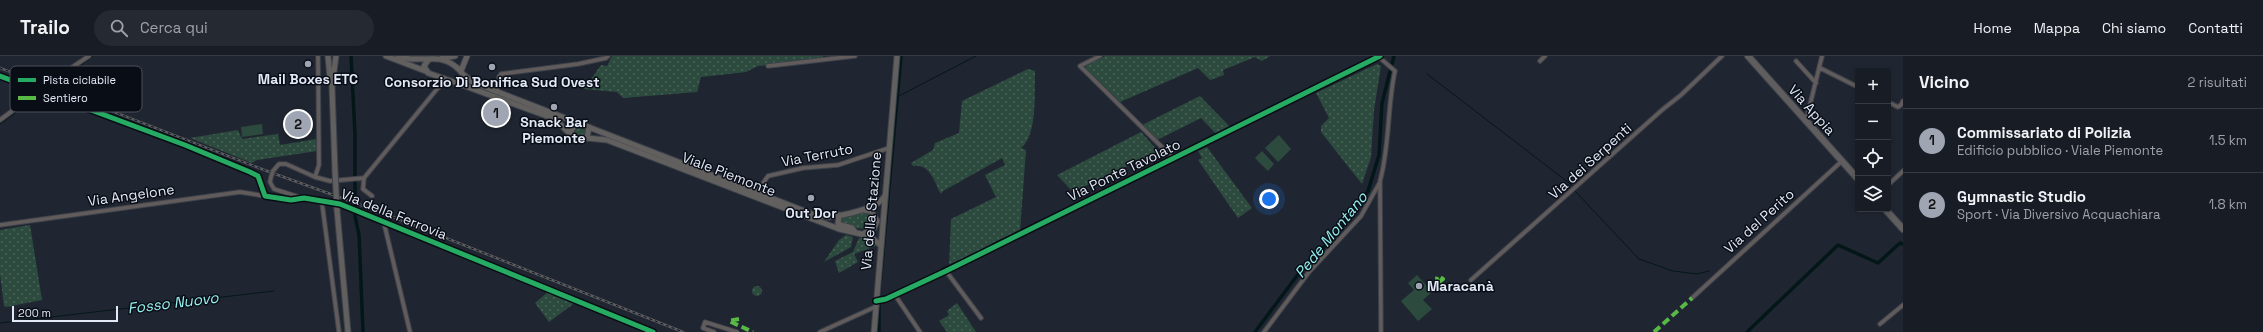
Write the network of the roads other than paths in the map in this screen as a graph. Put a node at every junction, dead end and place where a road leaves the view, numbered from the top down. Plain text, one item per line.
1 (89, 56) edge
2 (318, 56) edge
3 (328, 56) edge
4 (386, 56) edge
5 (398, 56) edge
6 (455, 56) edge
7 (467, 56) edge
8 (608, 56) edge
9 (855, 56) edge
10 (897, 56) edge
11 (1100, 56) edge
12 (1545, 56) edge
13 (1722, 56) edge
14 (1748, 56) edge
15 (1822, 56) edge
16 (1380, 57) edge
17 (336, 58) edge
18 (429, 59) junction
19 (440, 59) junction
20 (1540, 61) dead end
21 (1796, 61) dead end
22 (74, 66) edge
23 (768, 66) dead end
24 (1820, 68) junction
25 (428, 72) junction
26 (462, 73) junction
27 (0, 76) edge
28 (437, 76) junction
29 (10, 80) edge
30 (448, 80) junction
31 (457, 83) junction
32 (1816, 83) junction
33 (1855, 86) edge
34 (332, 87) junction
35 (437, 89) junction
36 (497, 92) junction
37 (1903, 101) edge
38 (1891, 104) edge
39 (11, 112) edge
40 (99, 112) edge
41 (0, 120) edge
42 (1806, 121) junction
43 (578, 123) junction
44 (589, 127) junction
45 (572, 136) junction
46 (587, 138) junction
47 (889, 148) junction
48 (1174, 159) junction
49 (1842, 161) junction
50 (1903, 171) edge
51 (1855, 176) edge
52 (315, 177) junction
53 (364, 178) junction
54 (1380, 181) junction
55 (1891, 182) edge
56 (757, 192) junction
57 (265, 196) junction
58 (372, 196) dead end
59 (884, 197) junction
60 (304, 198) junction
61 (322, 203) junction
62 (873, 205) junction
63 (864, 210) junction
64 (1888, 212) edge
65 (883, 214) junction
66 (839, 215) junction
67 (384, 223) junction
68 (0, 225) edge
69 (1903, 229) edge
70 (855, 232) junction
71 (882, 232) junction
72 (863, 234) junction
73 (870, 236) junction
74 (880, 246) junction
75 (946, 271) junction
76 (1471, 280) dead end
77 (895, 295) junction
78 (1692, 298) dead end
79 (879, 301) junction
80 (1903, 305) edge
81 (875, 307) junction
82 (981, 318) dead end
83 (1880, 324) dead end
84 (641, 327) junction
85 (339, 332) edge
86 (348, 332) edge
87 (410, 332) edge
88 (637, 332) edge
89 (652, 332) edge
90 (714, 332) edge
91 (737, 332) edge
92 (820, 332) edge
93 (874, 332) edge
94 (920, 332) edge
95 (1264, 332) edge
96 (1381, 332) edge

1 - 22 street
2 - 52 street
3 - 34 street
4 - 25 street
5 - 18 street, Viale Piemonte
6 - 19 street
7 - 26 street
8 - 36 street
9 - 23 street
10 - 47 street, Via della Stazione
11 - 48 street, Via Ponte Tavolato
12 - 20 street
13 - 76 street, Via dei Serpenti
14 - 42 main road, Via Appia
15 - 24 street
16 - 48 street, Via Ponte Tavolato
16 - 54 street
17 - 34 street
18 - 19 street, Viale Piemonte
18 - 25 street
19 - 26 street, Viale Piemonte
21 - 32 street
24 - 32 street
24 - 33 street
25 - 28 street
26 - 31 street
26 - 36 street, Viale Piemonte
27 - 29 street
28 - 30 street
28 - 35 street
30 - 31 street
30 - 35 street
31 - 45 street
32 - 42 street
34 - 86 street, bridge
35 - 53 street
36 - 43 street, Viale Piemonte
37 - 38 street
39 - 41 street
40 - 57 street
42 - 49 main road, Via Appia
43 - 44 street, Viale Piemonte
43 - 45 street
44 - 46 street
44 - 56 street, Viale Piemonte
45 - 46 street, Viale Piemonte
46 - 70 street, Viale Piemonte
47 - 56 street, Via Terruto
47 - 59 street, Via della Stazione
48 - 75 street, Via Ponte Tavolato
49 - 51 main road, Via Appia
49 - 78 street, Via del Perito
50 - 55 street
52 - 53 street
52 - 60 street, Via della Ferrovia, bridge
53 - 58 street
54 - 95 street
54 - 96 street
56 - 66 street, Viale Piemonte
57 - 60 street, Via della Ferrovia
57 - 68 street, Via Angelone
59 - 62 street, Viale Piemonte
59 - 65 street, Via della Stazione
60 - 61 street, Via della Ferrovia
61 - 67 street, Via della Ferrovia
61 - 85 street
62 - 63 street, Viale Piemonte
62 - 65 street
63 - 66 street, Viale Piemonte
63 - 72 street
64 - 69 main road
65 - 71 street, Via della Stazione
66 - 70 street
67 - 84 street, Via della Ferrovia
67 - 87 street
70 - 72 street, Viale Piemonte
71 - 73 street
71 - 74 street, Via della Stazione
72 - 73 street, Viale Piemonte
73 - 74 street
74 - 79 street, Via della Stazione
75 - 77 street, Via Ponte Tavolato
75 - 82 street
77 - 79 street, Via Ponte Tavolato
77 - 94 street
79 - 81 street, Via della Stazione
80 - 83 street
81 - 92 street
81 - 93 street, Via della Stazione
84 - 88 street
84 - 89 street, Via della Ferrovia
90 - 91 street

